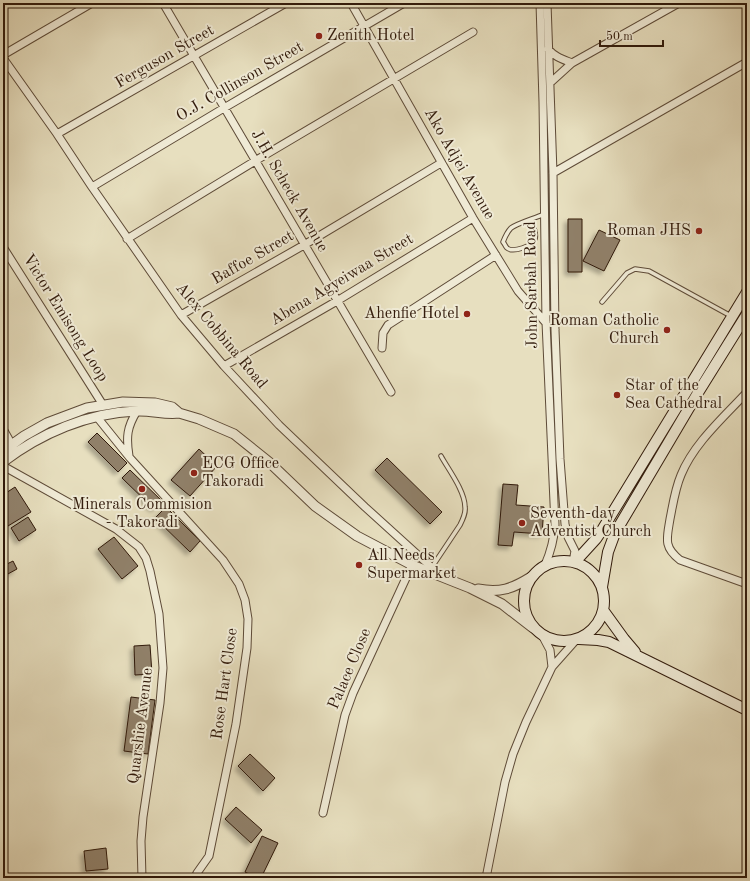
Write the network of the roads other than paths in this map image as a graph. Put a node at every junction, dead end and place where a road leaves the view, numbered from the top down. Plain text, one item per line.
1 (92, 3) edge
2 (163, 3) edge
3 (286, 3) edge
4 (351, 3) edge
5 (404, 3) edge
6 (540, 3) edge
7 (547, 3) edge
8 (679, 3) edge
9 (364, 26) junction
10 (473, 32) dead end
11 (548, 49) junction
12 (3, 55) edge
13 (194, 56) junction
14 (3, 58) edge
15 (747, 62) edge
16 (572, 63) junction
17 (394, 79) junction
18 (550, 82) junction
19 (224, 108) junction
20 (57, 134) junction
21 (255, 161) junction
22 (441, 163) junction
23 (553, 173) junction
24 (92, 187) junction
25 (544, 214) junction
26 (473, 218) junction
27 (530, 220) junction
28 (128, 239) junction
29 (304, 245) junction
30 (3, 247) edge
31 (496, 255) junction
32 (747, 292) edge
33 (337, 301) junction
34 (602, 302) dead end
35 (747, 314) edge
36 (181, 315) junction
37 (732, 317) junction
38 (546, 322) junction
39 (555, 330) junction
40 (382, 348) dead end
41 (224, 366) junction
42 (391, 392) dead end
43 (747, 392) edge
44 (103, 405) junction
45 (137, 411) junction
46 (179, 413) junction
47 (97, 417) junction
48 (3, 429) edge
49 (12, 445) junction
50 (3, 451) edge
51 (440, 456) dead end
52 (130, 458) junction
53 (3, 462) edge
54 (3, 466) edge
55 (574, 562) junction
56 (412, 565) junction
57 (545, 565) junction
58 (432, 567) junction
59 (531, 577) junction
60 (443, 578) junction
61 (747, 584) edge
62 (602, 587) junction
63 (470, 588) junction
64 (603, 610) junction
65 (533, 628) junction
66 (542, 635) junction
67 (578, 639) junction
68 (642, 659) junction
69 (552, 667) junction
70 (747, 710) edge
71 (323, 813) dead end
72 (142, 878) edge
73 (195, 878) edge
74 (486, 878) edge

1 - 12 street
2 - 13 street, J.H. Scheck Avenue
3 - 13 street, Ferguson Street
4 - 9 street, Ako Adjei Avenue
5 - 9 street, O.J. Collinson Street
6 - 25 street, John Sarbah Road
7 - 11 street, John Sarbah Road
8 - 16 street
9 - 17 street, Ako Adjei Avenue
9 - 19 street, O.J. Collinson Street
10 - 17 street
11 - 16 street
11 - 18 street, John Sarbah Road
13 - 19 street, J.H. Scheck Avenue
13 - 20 street, Ferguson Street
14 - 20 street, Alex Cobbina Road
15 - 23 street
16 - 18 street
17 - 21 street
17 - 22 street, Ako Adjei Avenue
18 - 23 street, John Sarbah Road
19 - 21 street, J.H. Scheck Avenue
19 - 24 street, O.J. Collinson Street
20 - 24 street, Alex Cobbina Road
21 - 28 street
21 - 29 street, J.H. Scheck Avenue
22 - 26 street, Ako Adjei Avenue
22 - 29 street, Baffoe Street
23 - 39 street, John Sarbah Road
24 - 28 street, Alex Cobbina Road
25 - 27 lane
25 - 38 street, John Sarbah Road
26 - 31 street, Ako Adjei Avenue
26 - 33 street, Abena Agyeiwaa Street
27 - 27 lane
28 - 36 street, Alex Cobbina Road
29 - 33 street, J.H. Scheck Avenue
29 - 36 street, Baffoe Street
30 - 44 street, Victor Emisong Loop
31 - 38 street, Ako Adjei Avenue
31 - 40 street
32 - 37 main road
33 - 41 street, Abena Agyeiwaa Street
33 - 42 street, J.H. Scheck Avenue
34 - 37 lane
35 - 62 main road
36 - 41 street, Alex Cobbina Road
37 - 55 main road
38 - 39 street, Ako Adjei Avenue
38 - 57 street, John Sarbah Road
39 - 55 street, John Sarbah Road
41 - 58 street, Alex Cobbina Road
43 - 61 street
44 - 46 street
44 - 49 street
45 - 46 street
45 - 47 street
45 - 52 street
46 - 56 street
47 - 52 street, Rose Hart Close
47 - 53 street
48 - 49 street
49 - 50 street
51 - 58 lane
52 - 73 street, Rose Hart Close
54 - 72 street, Quarshie Avenue
55 - 57 main road
55 - 62 main road
56 - 60 street
56 - 71 street, Palace Close
57 - 59 main road
58 - 60 street, Alex Cobbina Road
59 - 63 street
59 - 65 main road
60 - 63 street
62 - 64 main road
63 - 65 street
64 - 67 main road
64 - 68 main road
65 - 66 main road
66 - 67 main road
66 - 69 street
67 - 68 main road
67 - 69 street
68 - 70 main road
69 - 74 street

